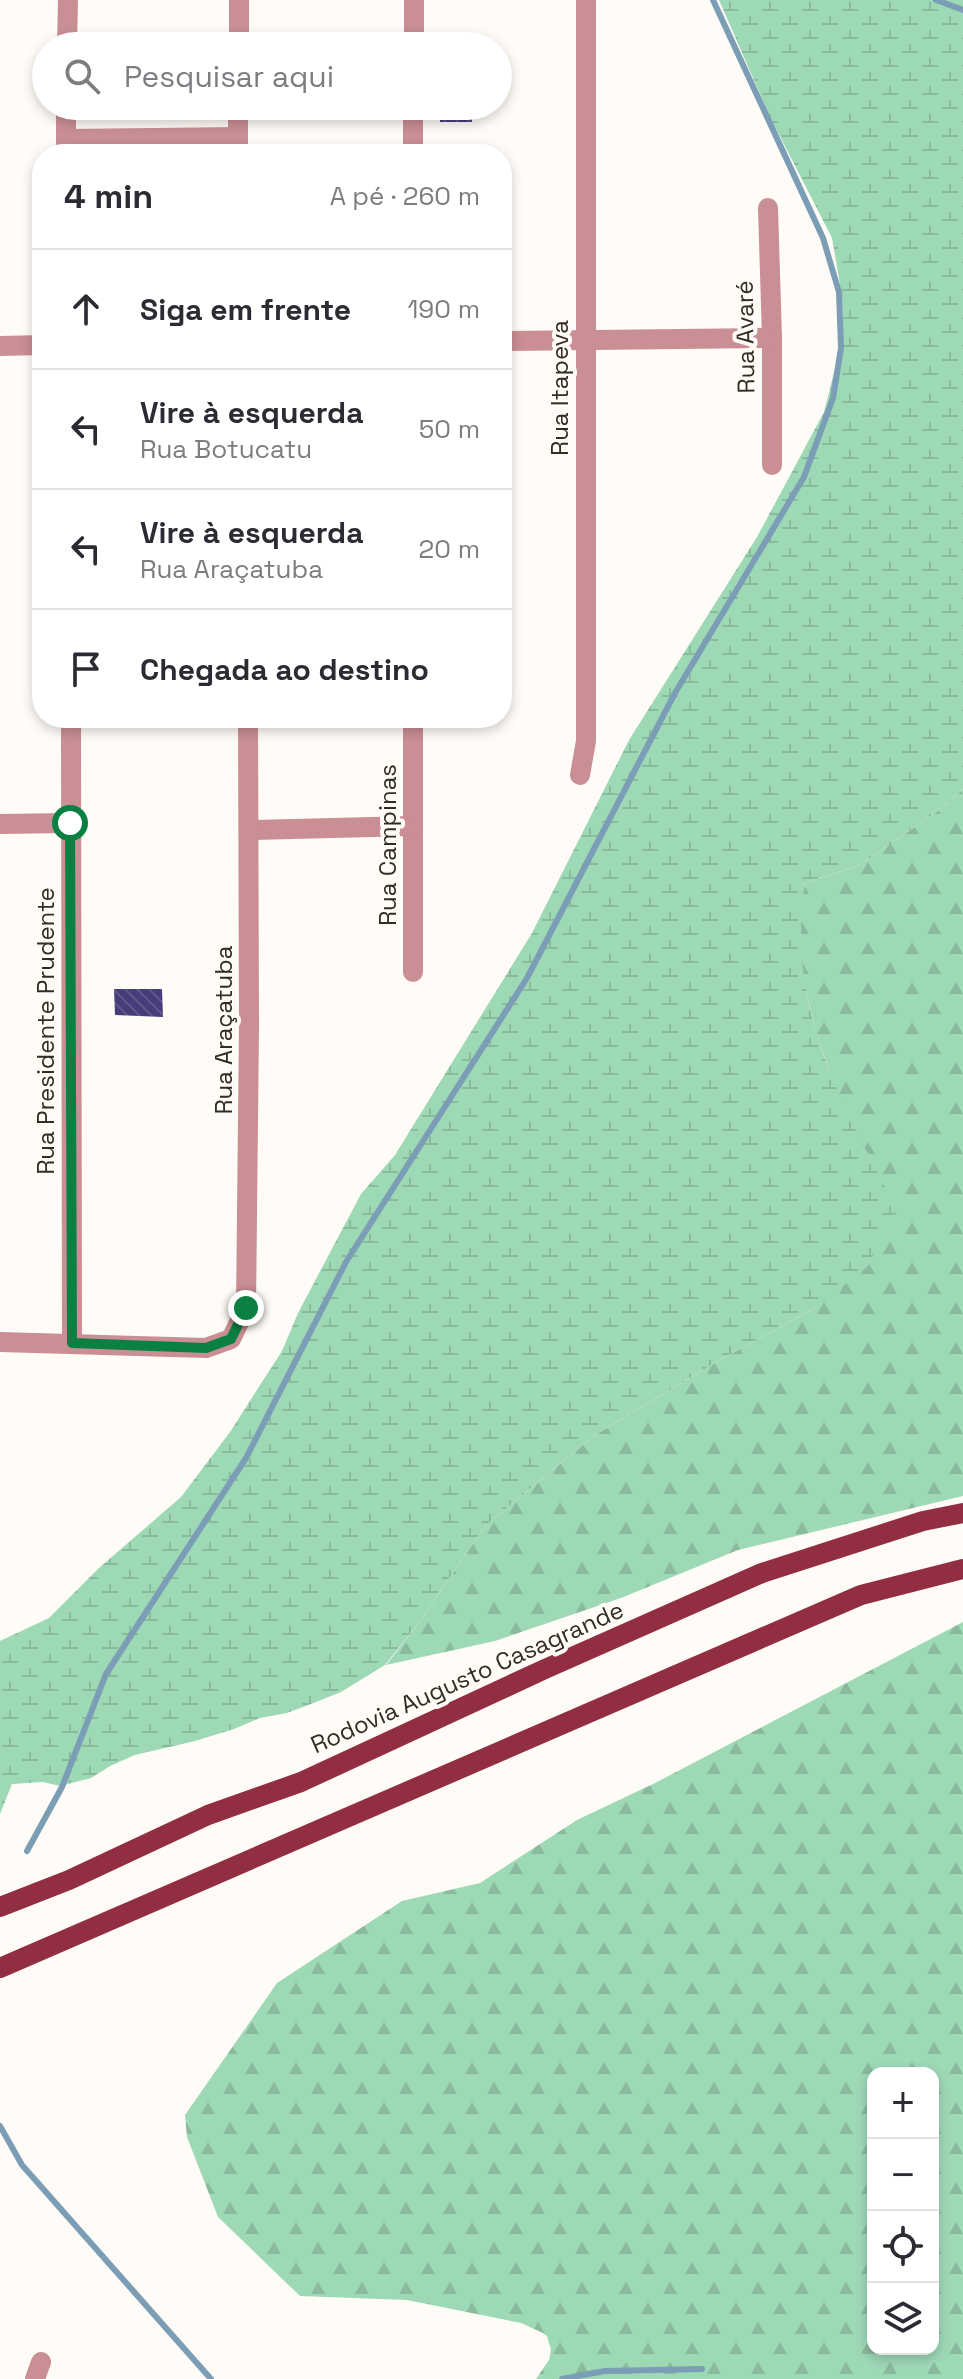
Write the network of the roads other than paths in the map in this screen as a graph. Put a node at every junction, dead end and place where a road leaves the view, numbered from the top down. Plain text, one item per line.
1 (68, 0) edge
2 (239, 0) edge
3 (414, 0) edge
4 (586, 0) edge
5 (67, 32) edge
6 (239, 32) edge
7 (414, 32) edge
8 (66, 120) edge
9 (238, 120) edge
10 (413, 120) edge
11 (66, 144) edge
12 (238, 144) edge
13 (413, 144) edge
14 (768, 208) dead end
15 (772, 338) junction
16 (585, 340) junction
17 (512, 341) edge
18 (32, 345) edge
19 (0, 346) edge
20 (772, 465) dead end
21 (71, 728) edge
22 (248, 728) edge
23 (413, 728) edge
24 (580, 775) dead end
25 (70, 823) junction
26 (0, 824) edge
27 (412, 826) junction
28 (250, 830) junction
29 (413, 972) dead end
30 (0, 1342) edge
31 (72, 1343) junction
32 (963, 1513) edge
33 (963, 1569) edge
34 (0, 1907) edge
35 (0, 1968) edge

1 - 5 street
2 - 6 street
3 - 7 street
4 - 16 street, Rua Itapeva
8 - 11 street
9 - 12 street
10 - 13 street
14 - 15 street, Rua Avaré
15 - 16 street
15 - 20 street, Rua Avaré
16 - 17 street
16 - 24 street, Rua Itapeva
18 - 19 street
21 - 25 street, Rua Presidente Prudente
22 - 28 street, Rua Araçatuba
23 - 27 street, Rua Campinas
25 - 26 street
25 - 31 street, Rua Presidente Prudente
27 - 28 street
27 - 29 street, Rua Campinas
28 - 31 street, Rua Araçatuba
30 - 31 street
32 - 34 main road, Rodovia Augusto Casagrande
33 - 35 main road

